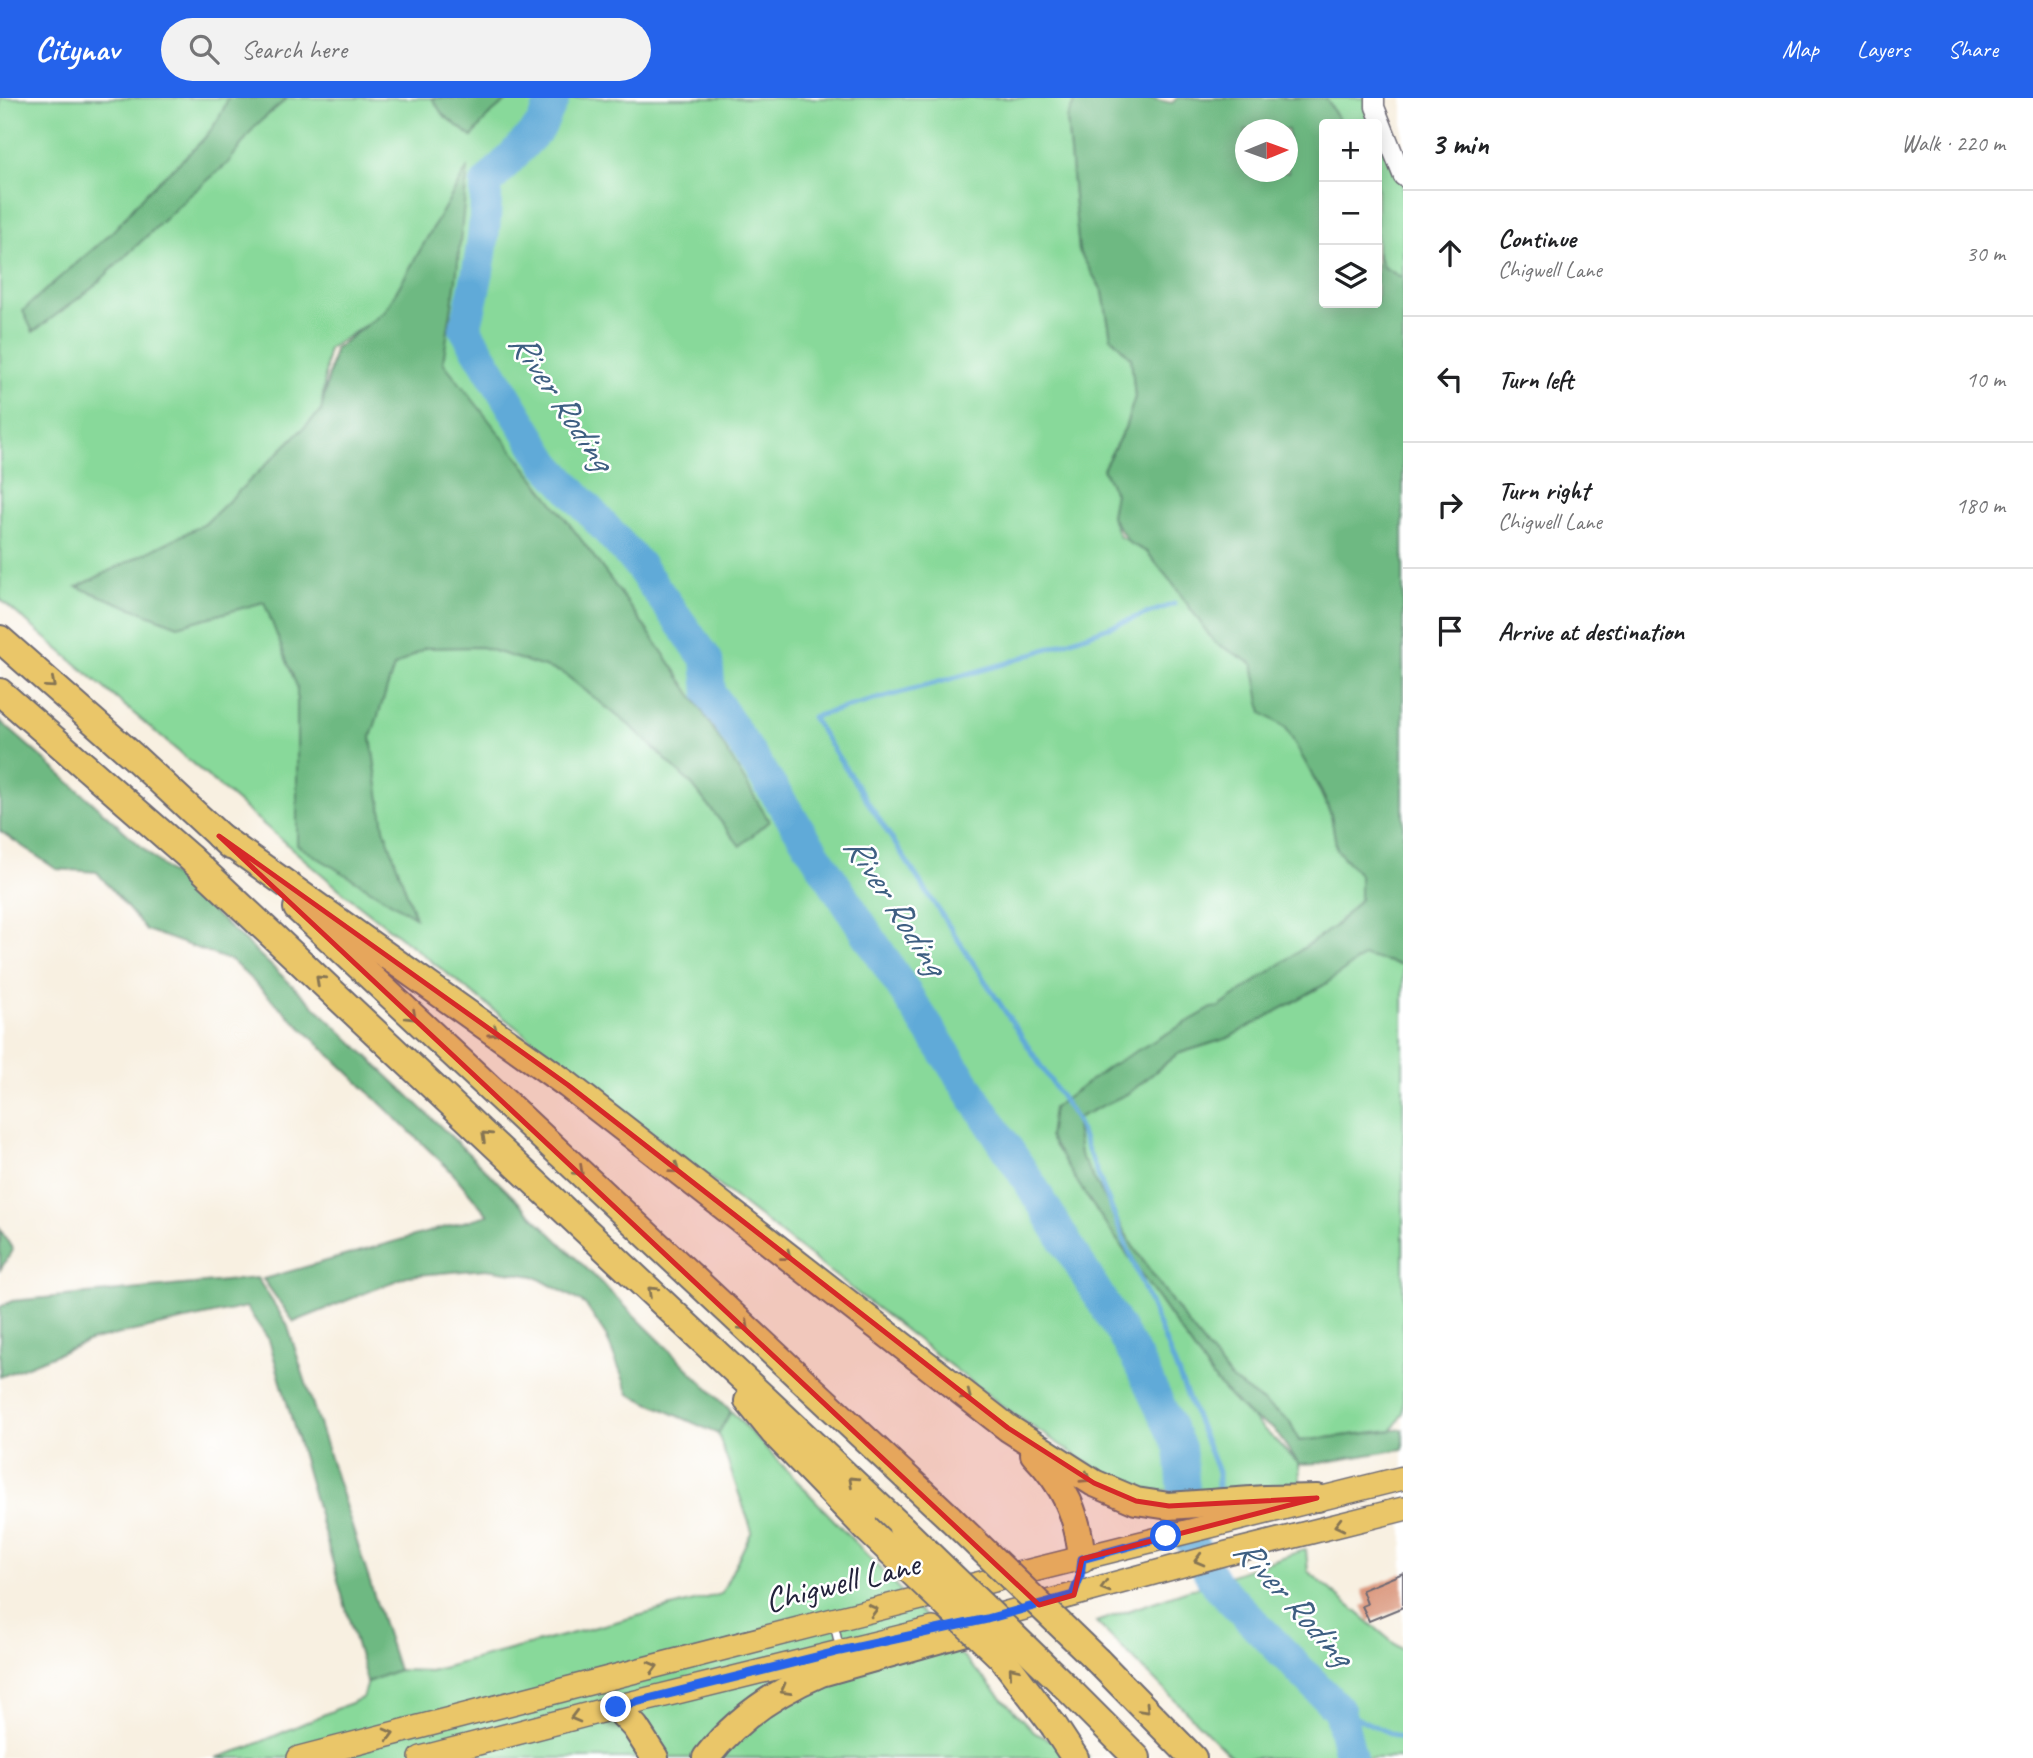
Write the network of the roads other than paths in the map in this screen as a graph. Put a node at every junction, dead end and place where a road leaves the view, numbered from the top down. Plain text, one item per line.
1 (1375, 98) edge
2 (1403, 177) edge
3 (0, 639) edge
4 (0, 692) edge
5 (219, 836) junction
6 (681, 1320) junction
7 (1008, 1428) junction
8 (1403, 1478) edge
9 (1317, 1498) joint
10 (1403, 1509) edge
11 (1225, 1512) junction
12 (1082, 1559) junction
13 (1073, 1595) junction
14 (987, 1619) junction
15 (833, 1620) junction
16 (840, 1651) junction
17 (587, 1684) junction
18 (616, 1707) junction
19 (299, 1758) edge
20 (421, 1758) edge
21 (654, 1758) edge
22 (706, 1758) edge
23 (1075, 1758) edge
24 (1137, 1758) edge
25 (1193, 1758) edge

1 - 2 street
3 -> 5 highway
6 -> 4 highway
5 -> 7 highway
5 -> 25 highway, bridge
23 -> 6 highway, bridge
24 -> 6 highway, bridge
7 -> 11 highway
7 - 12 highway
8 - 9 main road
9 - 11 highway
10 -> 13 main road, Chigwell Lane
11 - 12 main road, Chigwell Lane
12 - 13 main road
15 -> 12 main road, Chigwell Lane
13 - 14 main road, Chigwell Lane
14 - 16 main road, Chigwell Lane
14 -> 22 highway
15 - 16 lane
17 -> 15 main road, Chigwell Lane
16 - 18 main road, Chigwell Lane
17 - 18 main road
19 -> 17 main road, Chigwell Lane
18 -> 20 main road, Chigwell Lane
18 - 21 highway

